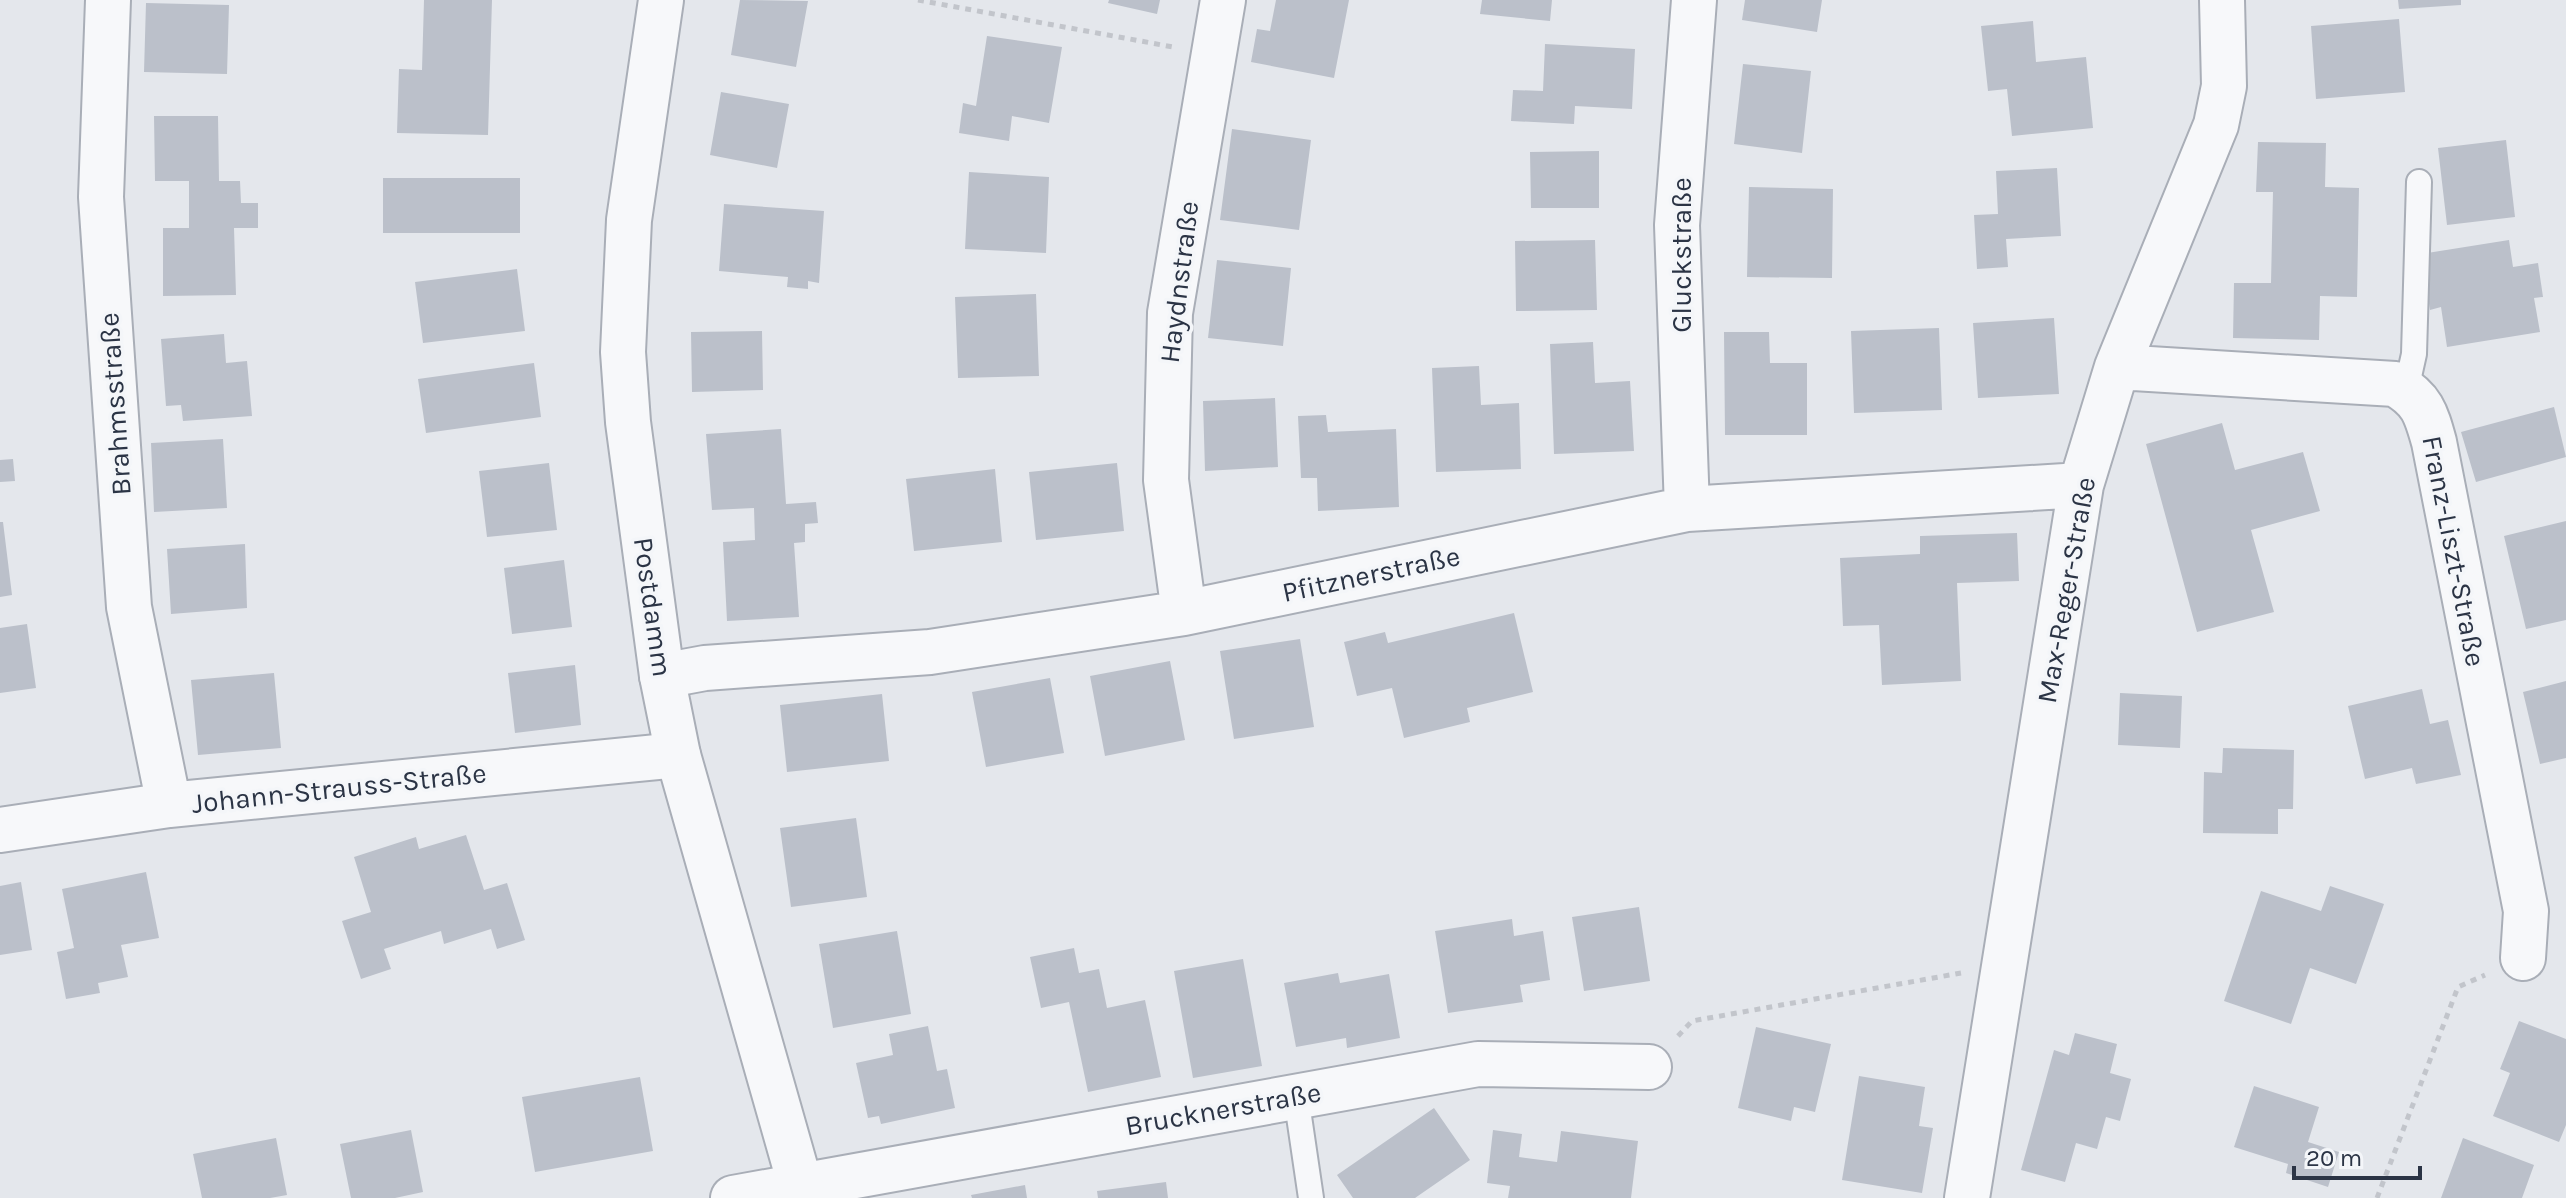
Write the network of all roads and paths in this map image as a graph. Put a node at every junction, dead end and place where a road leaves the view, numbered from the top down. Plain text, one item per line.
1 (108, 0) edge
2 (661, 0) edge
3 (918, 0) edge
4 (1223, 0) edge
5 (1694, 0) edge
6 (2222, 0) edge
7 (1212, 54) junction
8 (2419, 182) dead end
9 (2117, 367) junction
10 (2406, 390) junction
11 (2081, 485) junction
12 (1687, 509) junction
13 (1184, 613) junction
14 (662, 676) junction
15 (678, 755) junction
16 (169, 805) junction
17 (0, 830) edge
18 (2523, 958) joint
19 (2005, 965) junction
20 (1649, 1067) joint
21 (1296, 1096) junction
22 (802, 1191) edge
23 (733, 1198) edge
24 (1311, 1198) edge
25 (1967, 1198) edge
26 (2377, 1198) edge

1 - 16 street, Brahmsstraße
2 - 14 street, Postdamm
3 - 7 path
4 - 7 street, Haydnstraße
5 - 12 street, Gluckstraße
6 - 9 street, Max-Reger-Straße
7 - 13 street, Haydnstraße
8 - 10 lane
9 - 10 street
9 - 11 street, Max-Reger-Straße
10 - 18 street, Franz-Liszt-Straße
11 - 12 street, Pfitznerstraße
11 - 19 street, Max-Reger-Straße
12 - 13 street, Pfitznerstraße
13 - 14 street, Pfitznerstraße
14 - 15 street, Postdamm
15 - 16 street, Johann-Strauss-Straße
15 - 22 street, Postdamm
16 - 17 street, Johann-Strauss-Straße
18 - 26 path
19 - 20 path
19 - 25 street, Max-Reger-Straße
20 - 21 street, Brucknerstraße
21 - 22 street, Brucknerstraße
21 - 24 lane
22 - 23 street, Brucknerstraße

